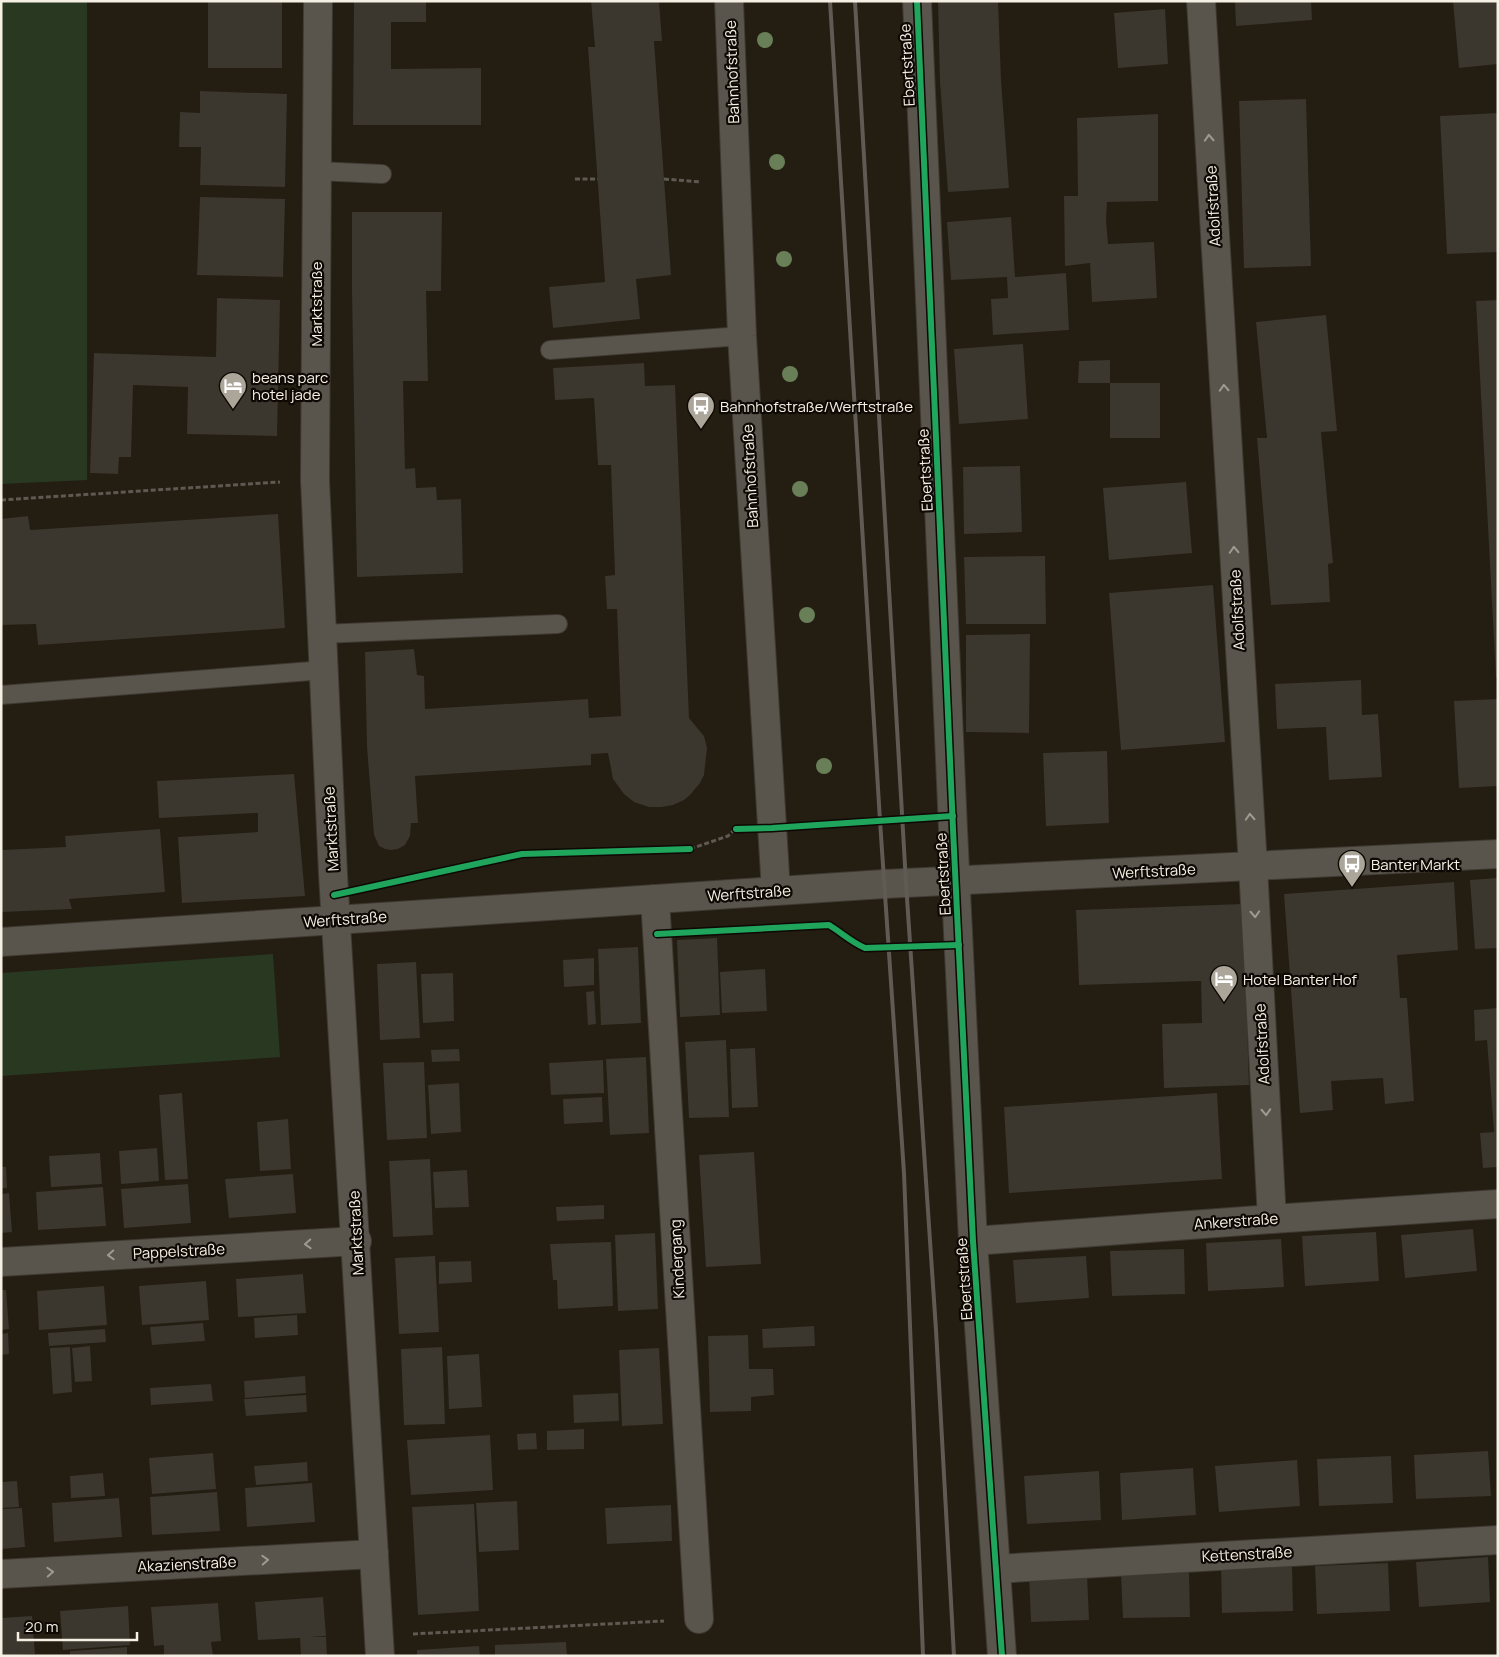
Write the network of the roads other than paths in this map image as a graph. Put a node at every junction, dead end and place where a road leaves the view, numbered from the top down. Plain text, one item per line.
1 (318, 1) edge
2 (729, 1) edge
3 (916, 1) edge
4 (1201, 1) edge
5 (317, 171) junction
6 (382, 174) dead end
7 (742, 336) junction
8 (550, 350) dead end
9 (558, 624) dead end
10 (322, 634) junction
11 (324, 670) junction
12 (1, 695) edge
13 (1498, 854) edge
14 (1253, 866) junction
15 (956, 880) junction
16 (776, 891) junction
17 (655, 899) junction
18 (336, 920) junction
19 (1, 942) edge
20 (1498, 1204) edge
21 (1272, 1218) junction
22 (356, 1241) junction
23 (973, 1241) junction
24 (1, 1262) edge
25 (1498, 1540) edge
26 (374, 1554) junction
27 (996, 1569) junction
28 (1, 1574) edge
29 (699, 1619) road end
30 (380, 1646) edge
31 (1002, 1656) edge

1 - 5 street, Marktstraße
2 - 7 street, Bahnhofstraße
3 - 15 street, Ebertstraße
14 -> 4 street, Adolfstraße
5 - 6 lane
5 - 10 street, Marktstraße
7 - 8 lane
7 - 16 street, Bahnhofstraße
9 - 10 lane
10 - 11 street, Marktstraße
11 - 12 lane
11 - 18 street, Marktstraße
13 - 14 street, Werftstraße
14 - 15 street, Werftstraße
14 -> 21 street, Adolfstraße
15 - 16 street, Werftstraße
15 - 23 street, Ebertstraße
16 - 17 street, Werftstraße
17 - 18 street, Werftstraße
17 - 29 street, Kindergang
18 - 19 street, Werftstraße
18 - 22 street, Marktstraße
20 - 21 street, Ankerstraße
21 - 23 street, Ankerstraße
22 -> 24 street, Pappelstraße
22 - 26 street, Marktstraße
23 - 27 street, Ebertstraße
25 - 27 street, Kettenstraße
28 -> 26 street, Akazienstraße
26 - 30 street, Marktstraße
27 - 31 street, Ebertstraße

